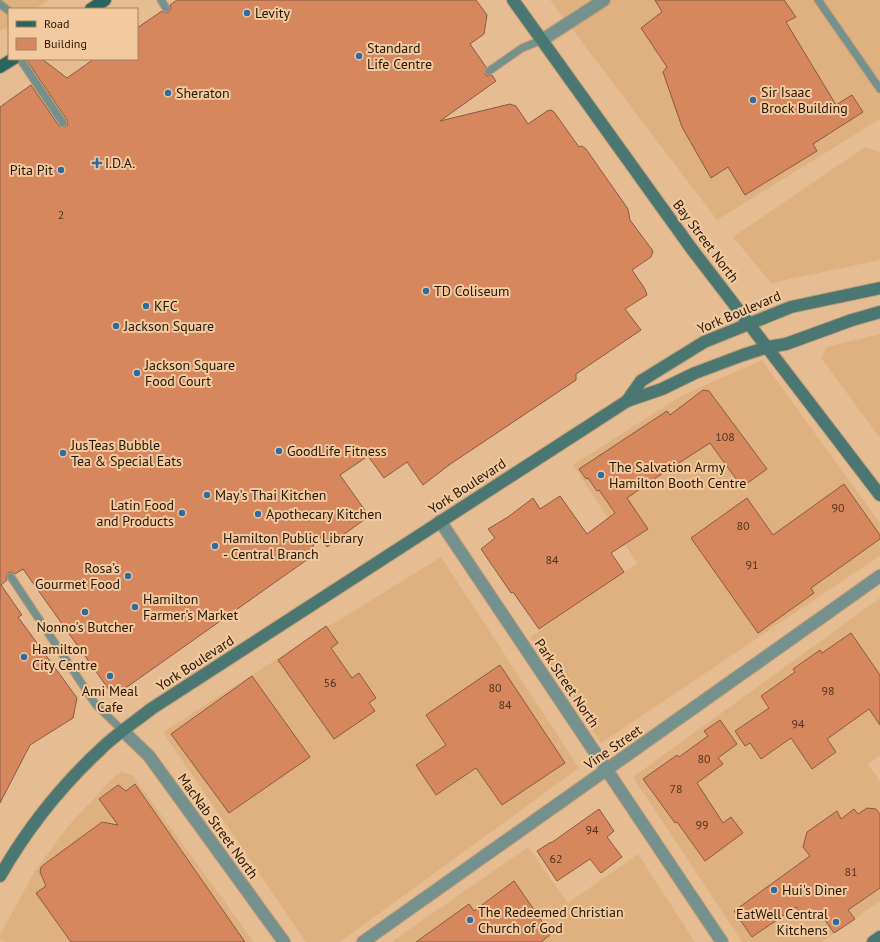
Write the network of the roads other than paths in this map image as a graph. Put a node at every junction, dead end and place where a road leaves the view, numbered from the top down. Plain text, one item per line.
1 (105, 0) edge
2 (161, 0) edge
3 (513, 0) edge
4 (604, 0) edge
5 (818, 0) edge
6 (0, 4) edge
7 (93, 8) edge
8 (166, 8) dead end
9 (8, 10) edge
10 (542, 40) junction
11 (11, 60) edge
12 (21, 60) edge
13 (0, 67) edge
14 (489, 71) dead end
15 (880, 89) edge
16 (63, 123) dead end
17 (880, 288) edge
18 (880, 312) edge
19 (750, 323) junction
20 (768, 347) junction
21 (627, 401) junction
22 (880, 495) edge
23 (440, 521) junction
24 (880, 576) edge
25 (11, 577) dead end
26 (123, 731) junction
27 (606, 770) junction
28 (0, 876) edge
29 (880, 937) edge
30 (284, 942) edge
31 (363, 942) edge
32 (722, 942) edge
33 (873, 942) edge

1 - 7 main road
2 - 8 lane
3 - 10 main road, Bay Street North
4 - 10 street
5 - 15 lane
6 - 9 lane
10 - 14 lane
10 - 19 main road, Bay Street North
11 - 13 main road
12 - 16 lane
17 - 19 main road, York Boulevard
18 - 20 main road, York Boulevard
19 - 20 main road, Bay Street North
19 - 21 main road, York Boulevard
20 - 21 main road, York Boulevard
20 - 22 main road, Bay Street North
21 - 23 main road, York Boulevard
23 - 26 main road, York Boulevard
23 - 27 street, Park Street North
24 - 27 street, Vine Street
25 - 26 lane
26 - 28 main road, York Boulevard
26 - 30 street, MacNab Street North
27 - 31 street, Vine Street
27 - 32 street, Park Street North
29 - 33 main road

